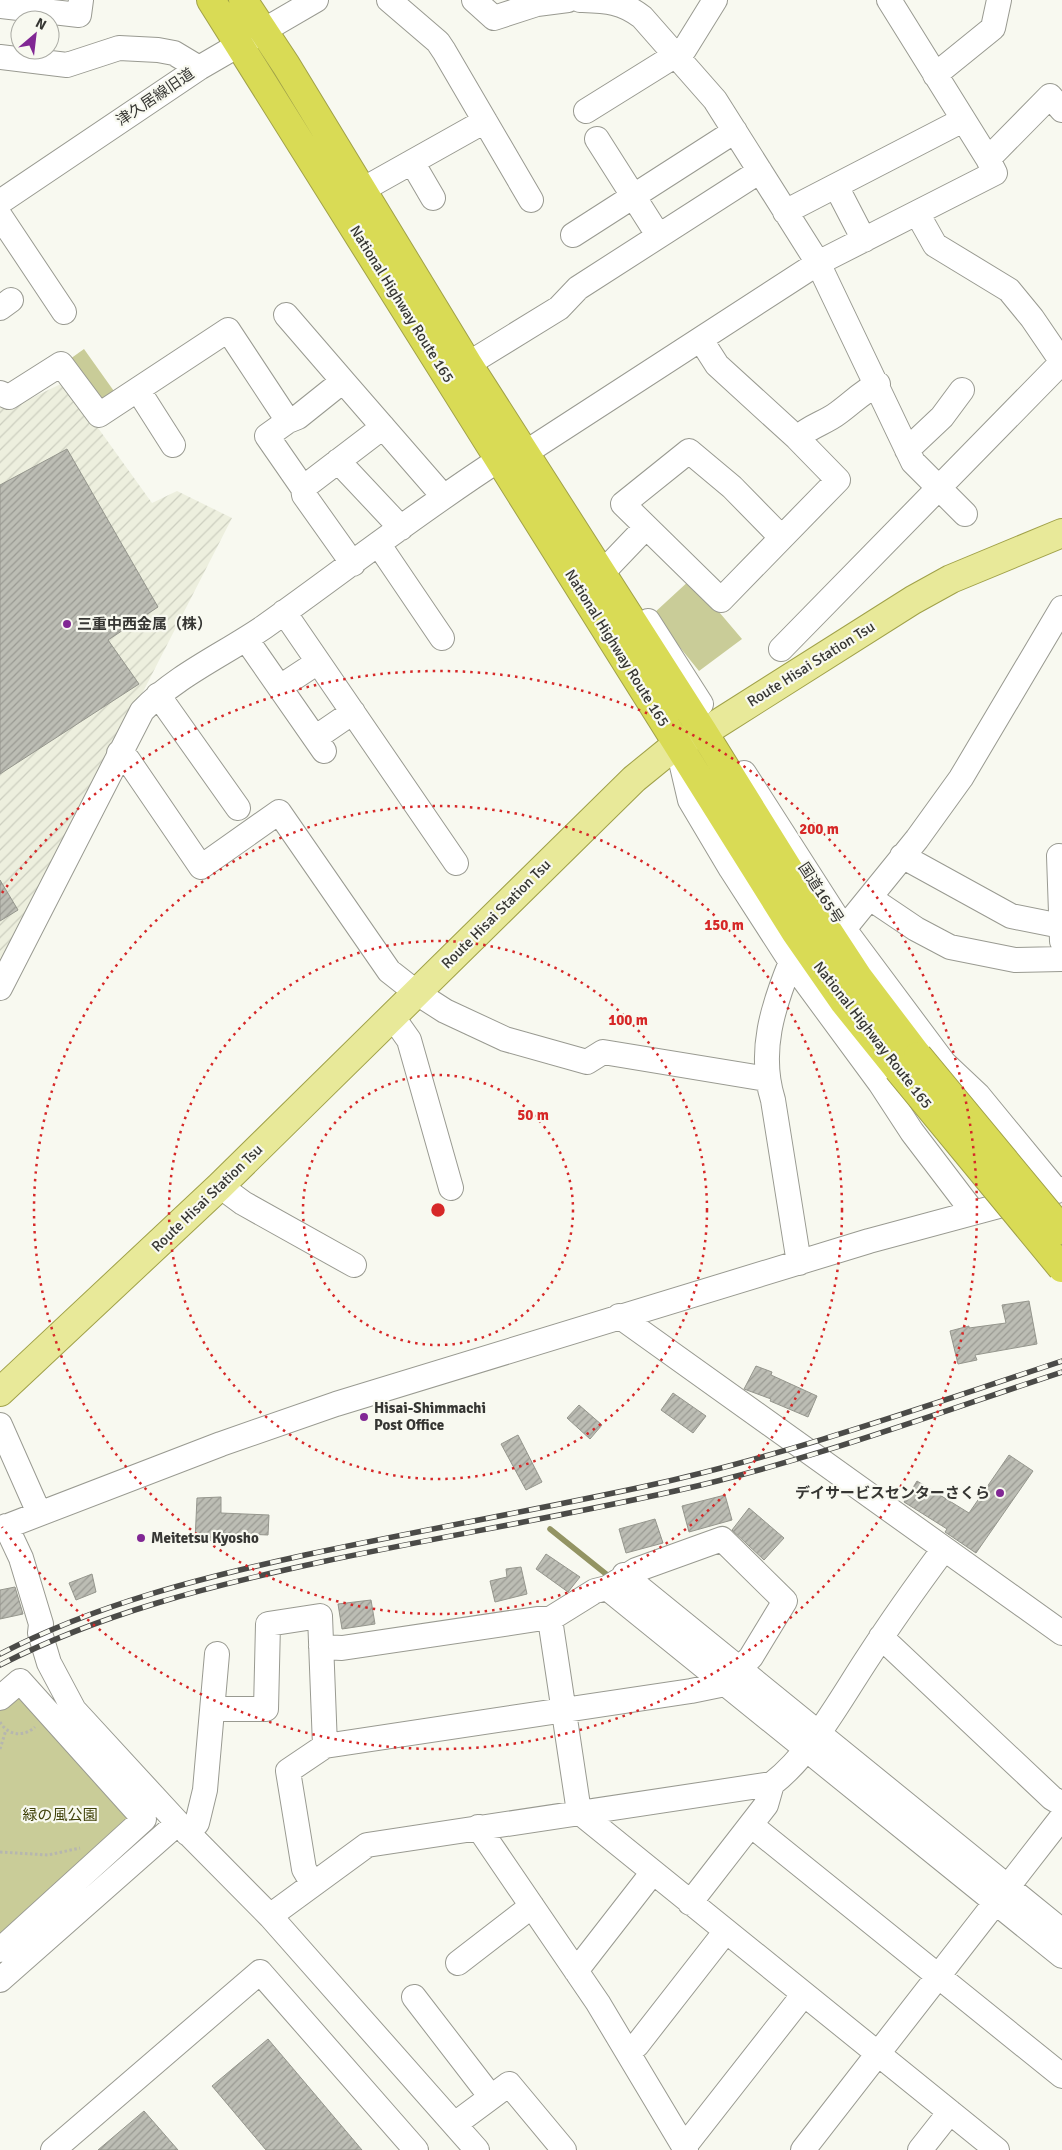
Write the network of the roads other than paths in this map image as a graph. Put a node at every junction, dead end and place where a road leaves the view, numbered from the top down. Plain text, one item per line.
1 (81, 0) edge
2 (211, 0) edge
3 (242, 0) edge
4 (316, 0) edge
5 (390, 0) edge
6 (474, 0) edge
7 (568, 0) edge
8 (580, 0) edge
9 (715, 0) edge
10 (889, 0) edge
11 (999, 0) edge
12 (0, 6) edge
13 (262, 31) junction
14 (238, 44) junction
15 (675, 55) junction
16 (0, 57) edge
17 (198, 68) junction
18 (935, 75) junction
19 (1062, 110) edge
20 (586, 111) dead end
21 (963, 120) junction
22 (485, 121) junction
23 (735, 131) junction
24 (597, 139) dead end
25 (988, 159) junction
26 (412, 162) junction
27 (760, 171) junction
28 (836, 186) junction
29 (362, 190) junction
30 (635, 196) junction
31 (433, 198) dead end
32 (531, 200) dead end
33 (0, 202) edge
34 (785, 212) junction
35 (917, 213) junction
36 (0, 216) edge
37 (573, 235) dead end
38 (658, 235) junction
39 (864, 240) junction
40 (818, 263) junction
41 (64, 312) dead end
42 (286, 315) dead end
43 (701, 340) junction
44 (1062, 362) edge
45 (468, 364) junction
46 (343, 381) junction
47 (878, 384) junction
48 (138, 390) junction
49 (962, 390) dead end
50 (0, 393) edge
51 (288, 421) junction
52 (383, 427) junction
53 (797, 438) junction
54 (173, 444) dead end
55 (907, 450) junction
56 (512, 456) junction
57 (338, 462) junction
58 (303, 488) junction
59 (940, 488) junction
60 (443, 496) junction
61 (965, 514) dead end
62 (646, 527) junction
63 (401, 528) junction
64 (1062, 533) edge
65 (781, 537) junction
66 (379, 545) junction
67 (353, 564) junction
68 (597, 564) junction
69 (1062, 608) edge
70 (284, 612) junction
71 (442, 638) dead end
72 (246, 640) junction
73 (780, 649) dead end
74 (318, 662) junction
75 (280, 687) junction
76 (158, 694) junction
77 (352, 712) junction
78 (708, 728) junction
79 (677, 744) junction
80 (119, 752) junction
81 (238, 808) dead end
82 (902, 856) junction
83 (1059, 856) dead end
84 (456, 863) dead end
85 (870, 898) junction
86 (1061, 926) edge
87 (844, 929) junction
88 (1062, 946) edge
89 (1062, 959) edge
90 (792, 962) junction
91 (0, 988) edge
92 (417, 993) junction
93 (392, 1016) junction
94 (908, 1062) junction
95 (766, 1079) junction
96 (220, 1186) junction
97 (451, 1188) dead end
98 (1060, 1190) edge
99 (974, 1212) junction
100 (1062, 1230) edge
101 (799, 1263) junction
102 (354, 1265) dead end
103 (1062, 1268) edge
104 (618, 1316) junction
105 (0, 1392) edge
106 (0, 1425) edge
107 (39, 1513) junction
108 (3, 1527) edge
109 (944, 1549) junction
110 (615, 1582) junction
111 (550, 1619) junction
112 (1062, 1633) edge
113 (881, 1637) junction
114 (321, 1648) junction
115 (217, 1654) dead end
116 (732, 1677) junction
117 (0, 1698) edge
118 (213, 1709) junction
119 (564, 1710) junction
120 (811, 1740) junction
121 (325, 1746) junction
122 (772, 1784) junction
123 (579, 1812) junction
124 (1062, 1815) edge
125 (751, 1826) junction
126 (478, 1827) junction
127 (183, 1829) junction
128 (653, 1872) junction
129 (313, 1884) junction
130 (1002, 1895) junction
131 (690, 1903) junction
132 (532, 1906) junction
133 (270, 1916) junction
134 (726, 1931) junction
135 (1062, 1931) edge
136 (0, 1950) edge
137 (1062, 1956) edge
138 (458, 1963) dead end
139 (576, 1971) junction
140 (938, 1976) junction
141 (0, 1980) edge
142 (804, 1994) junction
143 (414, 1997) dead end
144 (628, 2052) junction
145 (878, 2054) junction
146 (1062, 2076) edge
147 (491, 2097) junction
148 (950, 2112) junction
149 (455, 2124) junction
150 (685, 2149) edge
151 (54, 2150) edge
152 (416, 2150) edge
153 (477, 2150) edge
154 (564, 2150) edge
155 (803, 2150) edge
156 (920, 2150) edge
157 (997, 2150) edge

1 - 12 street
2 - 14 highway, National Highway Route 165
3 - 13 highway, National Highway Route 165
4 - 13 street, 津久居線旧道
5 - 22 street
6 - 7 street
8 - 15 street
9 - 15 street
10 - 18 street
11 - 18 street
13 - 14 street, 津久居線旧道
13 - 29 highway, National Highway Route 165
14 - 17 street, 津久居線旧道
14 - 56 highway, National Highway Route 165
15 - 20 street
15 - 23 street
16 - 17 street
17 - 33 street, 津久居線旧道
18 - 21 street
19 - 25 street
21 - 25 street
21 - 28 street
22 - 26 street
22 - 32 street
23 - 27 street
23 - 30 street
24 - 30 street
25 - 35 street
26 - 29 street
26 - 31 street
27 - 34 street
27 - 38 street
28 - 34 street
28 - 39 street
29 - 45 highway, National Highway Route 165
30 - 37 street
30 - 38 street
34 - 40 street
35 - 39 street
35 - 44 street
36 - 41 street
38 - 45 street
39 - 40 street
40 - 43 street
40 - 47 street
42 - 46 street
43 - 53 street
43 - 56 street
44 - 59 street
45 - 56 highway, National Highway Route 165
46 - 51 street
46 - 52 street
47 - 53 street
47 - 55 street
48 - 50 street
48 - 51 street
48 - 54 street
49 - 55 street
51 - 58 street
52 - 57 street
52 - 60 street
53 - 65 street
55 - 59 street
56 - 60 street
56 - 68 highway, National Highway Route 165
56 - 79 highway, National Highway Route 165
57 - 58 street
57 - 63 street
58 - 67 street
59 - 61 street
59 - 73 street
60 - 63 street
62 - 65 street
62 - 65 street
62 - 68 street
63 - 66 street
64 - 78 main road, Route Hisai Station Tsu
66 - 67 street
66 - 71 street
67 - 70 street
68 - 78 highway, National Highway Route 165
69 - 82 street
70 - 72 street
70 - 74 street
72 - 75 street
72 - 76 street
74 - 75 street
74 - 77 street
75 - 77 street
76 - 80 street
76 - 81 street
77 - 84 street
78 - 79 main road, Route Hisai Station Tsu
78 - 87 street, 国道165号
78 - 94 highway, National Highway Route 165
79 - 90 street
79 - 92 main road, Route Hisai Station Tsu
79 - 94 highway, National Highway Route 165
80 - 91 street
80 - 92 street
82 - 85 street
82 - 86 street
83 - 86 street
85 - 87 street
85 - 89 street
86 - 88 street
87 - 98 street, 国道165号
90 - 95 street
90 - 99 street
92 - 93 main road, Route Hisai Station Tsu
92 - 95 street
93 - 96 main road, Route Hisai Station Tsu
93 - 97 street
94 - 100 highway, National Highway Route 165, bridge
94 - 103 highway, National Highway Route 165, bridge
95 - 101 street
96 - 102 street
96 - 105 main road, Route Hisai Station Tsu
98 - 99 street
99 - 101 street
101 - 104 street
104 - 107 street
104 - 109 street
106 - 107 street
107 - 108 street
108 - 127 street
109 - 112 street
109 - 113 street
110 - 111 street
110 - 116 street
110 - 116 street
111 - 114 street
111 - 119 street
113 - 120 street
113 - 124 street
114 - 118 street
114 - 121 street
115 - 118 street
116 - 119 street
116 - 120 street
117 - 136 street
118 - 127 street
119 - 121 street
119 - 123 street
120 - 122 street
120 - 130 street
121 - 129 street
122 - 123 street
122 - 125 street
123 - 126 street
123 - 128 street
124 - 130 street
125 - 131 street
125 - 140 street
126 - 129 street
126 - 132 street
127 - 133 street
127 - 141 street
128 - 131 street
128 - 139 street
129 - 133 street
130 - 135 street
130 - 137 street
130 - 140 street
131 - 134 street
132 - 138 street
132 - 139 street
133 - 149 street
134 - 142 street
134 - 144 street
139 - 144 street
140 - 145 street
140 - 146 street
142 - 145 street
142 - 150 street
143 - 147 street
144 - 150 street
145 - 148 street
145 - 155 street
147 - 149 street
147 - 154 street
148 - 156 street
148 - 157 street
149 - 153 street
151 - 152 street

